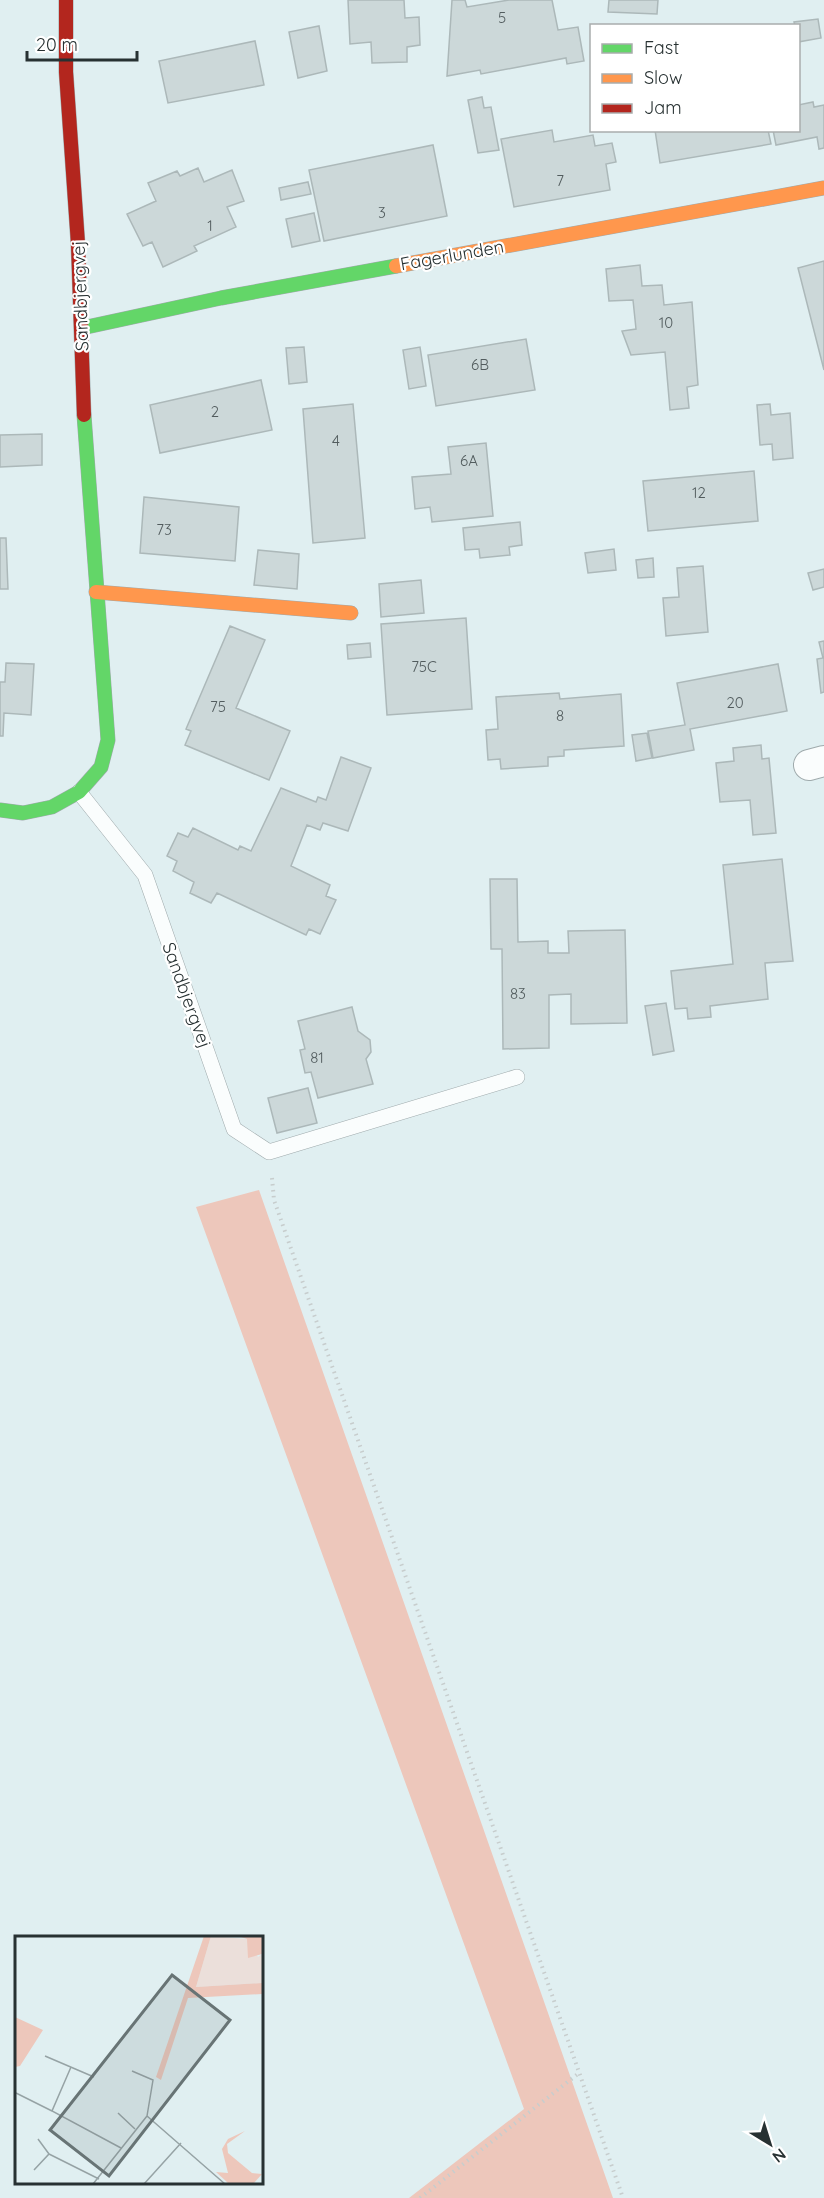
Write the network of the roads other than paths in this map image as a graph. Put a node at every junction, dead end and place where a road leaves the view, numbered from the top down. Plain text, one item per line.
1 (66, 0) edge
2 (824, 188) edge
3 (82, 328) junction
4 (96, 592) junction
5 (351, 613) dead end
6 (79, 792) junction
7 (0, 810) edge
8 (517, 1077) dead end

1 - 3 street, Sandbjergvej
2 - 3 street, Fagerlunden
3 - 4 street, Sandbjergvej
4 - 5 street
4 - 6 street, Sandbjergvej
6 - 7 street
6 - 8 lane, Sandbjergvej

